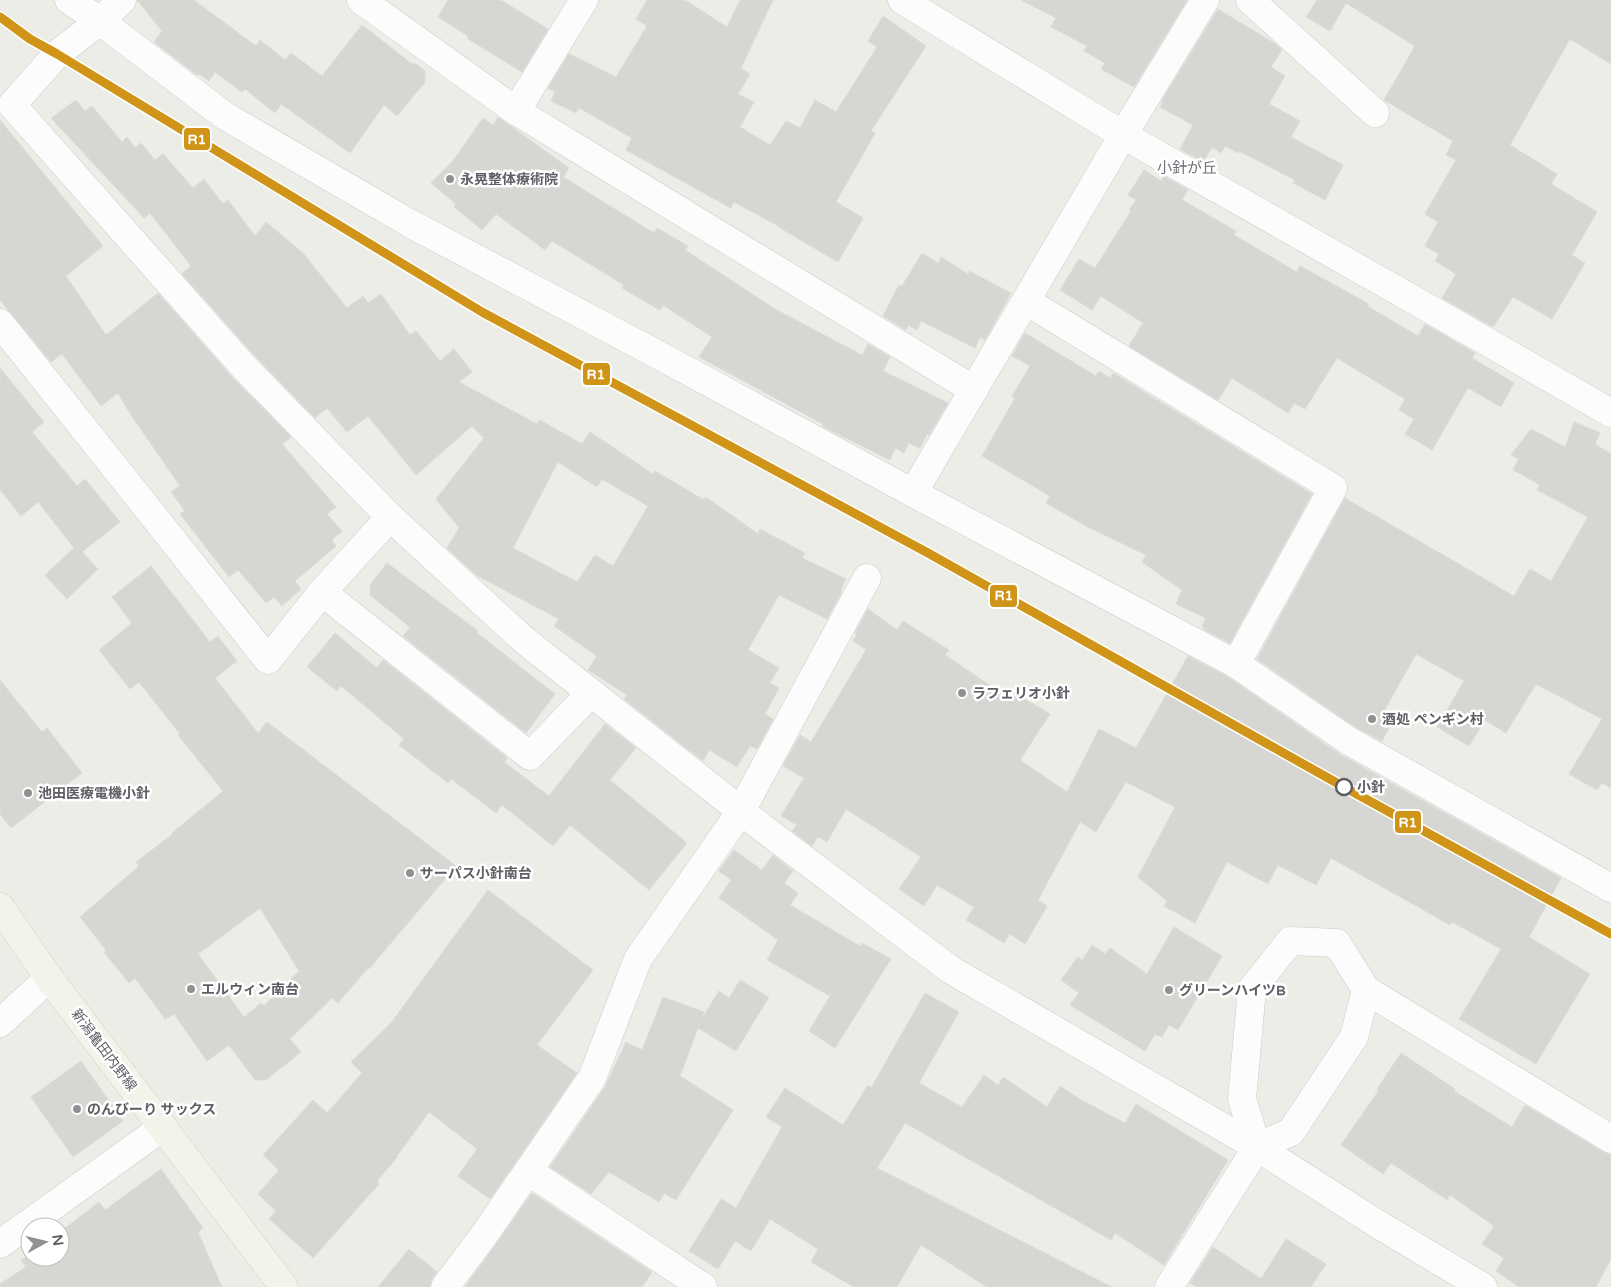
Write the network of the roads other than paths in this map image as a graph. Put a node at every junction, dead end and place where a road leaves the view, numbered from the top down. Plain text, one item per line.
1 (69, 0) edge
2 (122, 0) edge
3 (584, 0) edge
4 (902, 0) edge
5 (1205, 0) edge
6 (1250, 0) edge
7 (370, 3) edge
8 (100, 21) junction
9 (6, 110) edge
10 (516, 111) junction
11 (1374, 113) dead end
12 (1122, 135) junction
13 (1026, 301) junction
14 (0, 323) edge
15 (974, 390) junction
16 (1611, 413) edge
17 (913, 493) junction
18 (390, 517) junction
19 (867, 578) dead end
20 (322, 592) junction
21 (1236, 664) junction
22 (591, 693) junction
23 (741, 811) junction
24 (1611, 888) edge
25 (0, 907) edge
26 (49, 978) junction
27 (1366, 990) junction
28 (0, 1023) edge
29 (163, 1127) junction
30 (1611, 1138) edge
31 (1257, 1147) junction
32 (528, 1171) junction
33 (0, 1244) edge
34 (284, 1287) edge
35 (445, 1287) edge
36 (703, 1287) edge
37 (1169, 1287) edge
38 (1482, 1287) edge

1 - 8 street
2 - 8 street
3 - 10 street
4 - 12 street
5 - 12 street
6 - 11 street
7 - 10 street
8 - 9 street
8 - 17 street
9 - 18 street
10 - 15 street
12 - 13 street
12 - 16 street
13 - 15 street
13 - 21 street
14 - 20 street
15 - 17 street
17 - 21 street
18 - 20 street
18 - 22 street
19 - 23 street
20 - 22 street
21 - 24 street
22 - 23 street
23 - 31 street
23 - 32 street
25 - 26 main road, 新潟亀田内野線
26 - 28 street
26 - 29 main road, 新潟亀田内野線
27 - 30 street
27 - 31 street
27 - 31 street
29 - 33 street
29 - 34 main road, 新潟亀田内野線
31 - 37 street
31 - 38 street
32 - 35 street
32 - 36 street

